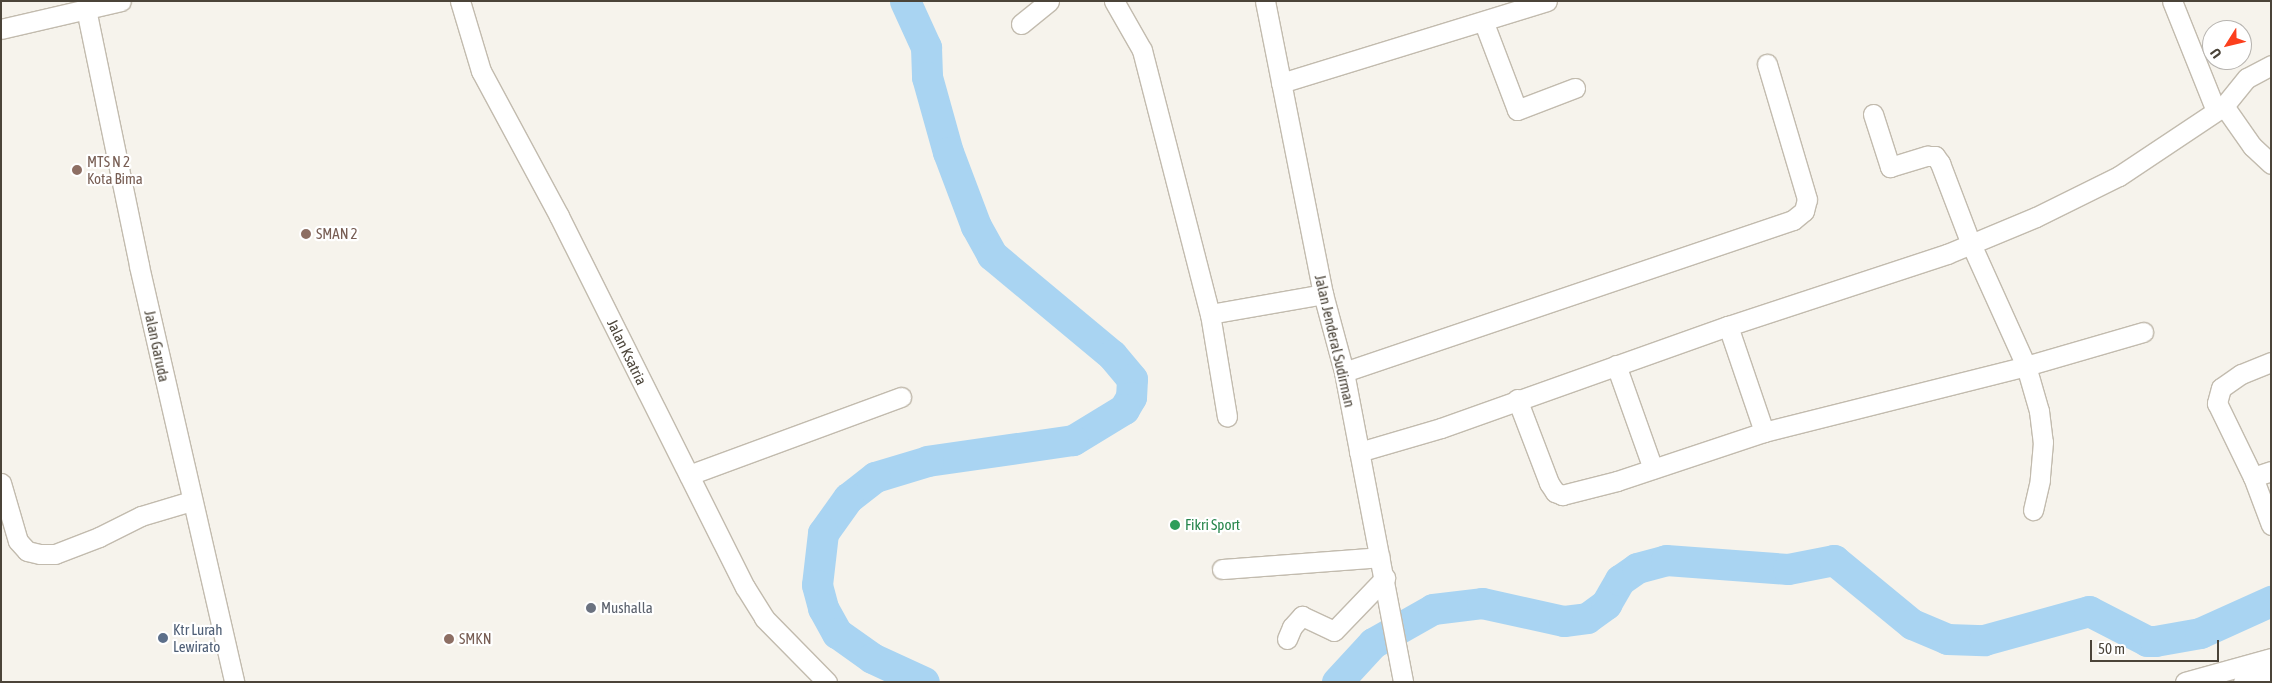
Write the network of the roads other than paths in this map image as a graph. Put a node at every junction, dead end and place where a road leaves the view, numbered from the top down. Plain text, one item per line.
1 (121, 1) edge
2 (460, 1) edge
3 (1049, 1) edge
4 (1114, 1) edge
5 (1265, 1) edge
6 (1547, 1) edge
7 (2172, 1) edge
8 (86, 9) junction
9 (1484, 23) junction
10 (1021, 24) dead end
11 (1, 29) edge
12 (1767, 64) dead end
13 (2271, 65) edge
14 (1281, 83) junction
15 (1575, 88) dead end
16 (2220, 108) junction
17 (1872, 114) dead end
18 (2271, 164) edge
19 (1971, 244) junction
20 (1323, 294) junction
21 (1210, 314) junction
22 (1728, 326) junction
23 (2143, 332) dead end
24 (2271, 362) edge
25 (1616, 365) junction
26 (2026, 366) junction
27 (1344, 372) junction
28 (901, 397) dead end
29 (1517, 399) junction
30 (1227, 417) dead end
31 (1764, 432) junction
32 (1359, 452) junction
33 (1653, 469) junction
34 (2262, 474) edge
35 (689, 476) junction
36 (1, 483) edge
37 (192, 501) junction
38 (2033, 510) dead end
39 (2271, 525) edge
40 (10, 540) edge
41 (1380, 557) junction
42 (1222, 569) dead end
43 (1385, 578) junction
44 (1287, 639) dead end
45 (2271, 658) edge
46 (2271, 674) edge
47 (234, 682) edge
48 (827, 682) edge
49 (1403, 682) edge
50 (2185, 682) edge
51 (2243, 682) edge

1 - 8 street
2 - 35 street, Jalan Ksatria
3 - 10 street
4 - 21 street
5 - 14 street, Jalan Jenderal Sudirman
6 - 9 street
7 - 16 street
8 - 11 street
8 - 37 street, Jalan Garuda
9 - 14 street
9 - 15 street
12 - 27 street
13 - 16 street
14 - 20 street, Jalan Jenderal Sudirman
16 - 18 street
16 - 19 street
17 - 19 street
19 - 22 street
19 - 26 street
20 - 21 street
20 - 27 street, Jalan Jenderal Sudirman
21 - 30 street
22 - 25 street
22 - 31 street
23 - 26 street
24 - 34 street
25 - 29 street
25 - 33 street
26 - 31 street
26 - 38 street
27 - 32 street, Jalan Jenderal Sudirman
28 - 35 street
29 - 32 street
29 - 33 street
31 - 33 street
32 - 41 street, Jalan Jenderal Sudirman
34 - 39 street
35 - 48 street, Jalan Ksatria
36 - 40 street
37 - 40 street
37 - 47 street, Jalan Garuda
41 - 42 street
41 - 43 street, Jalan Jenderal Sudirman
43 - 44 street
43 - 49 street, Jalan Jenderal Sudirman
45 - 50 street
46 - 51 street

